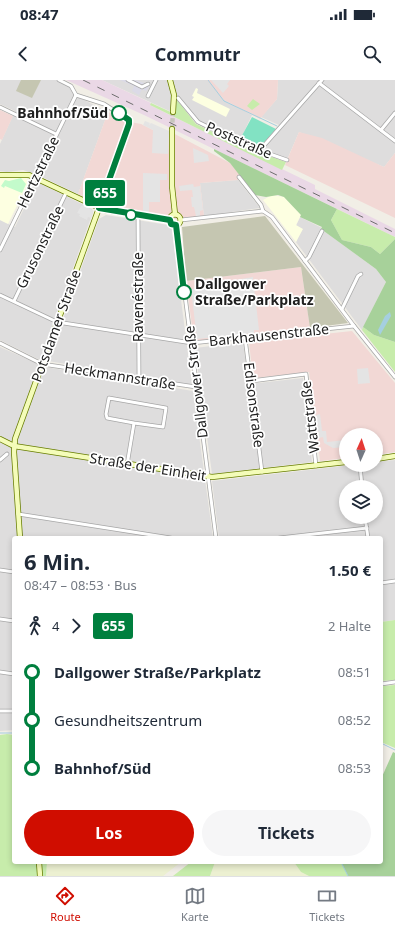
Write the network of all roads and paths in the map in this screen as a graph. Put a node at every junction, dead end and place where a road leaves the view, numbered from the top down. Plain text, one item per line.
1 (60, 80) edge
2 (128, 80) edge
3 (156, 80) edge
4 (170, 80) edge
5 (321, 82) edge
6 (148, 84) dead end
7 (76, 95) junction
8 (148, 96) dead end
9 (178, 98) dead end
10 (0, 107) edge
11 (173, 112) tunnel mouth
12 (395, 113) edge
13 (172, 129) tunnel mouth
14 (381, 130) junction
15 (56, 134) junction
16 (395, 141) edge
17 (260, 150) junction
18 (287, 160) dead end
19 (0, 174) edge
20 (239, 177) dead end
21 (36, 178) junction
22 (66, 193) junction
23 (99, 208) junction
24 (263, 211) junction
25 (175, 214) junction
26 (138, 216) junction
27 (170, 220) junction
28 (181, 220) junction
29 (176, 225) junction
30 (322, 231) dead end
31 (0, 250) edge
32 (306, 261) junction
33 (361, 274) dead end
34 (0, 295) edge
35 (14, 301) junction
36 (342, 309) junction
37 (58, 322) junction
38 (354, 326) junction
39 (138, 335) junction
40 (245, 338) junction
41 (0, 343) edge
42 (192, 343) junction
43 (42, 364) junction
44 (395, 377) edge
45 (139, 379) junction
46 (251, 381) junction
47 (196, 387) junction
48 (134, 423) junction
49 (0, 439) edge
50 (14, 446) junction
51 (7, 454) dead end
52 (395, 456) edge
53 (383, 458) edge
54 (0, 460) edge
55 (339, 463) edge
56 (127, 465) junction
57 (316, 466) junction
58 (262, 472) junction
59 (208, 477) junction
60 (18, 514) junction
61 (367, 524) edge
62 (367, 528) junction
63 (20, 536) edge
64 (158, 536) edge
65 (216, 536) edge
66 (297, 536) edge
67 (368, 536) edge
68 (0, 570) edge
69 (12, 572) edge
70 (395, 581) edge
71 (383, 583) edge
72 (0, 619) edge
73 (12, 621) edge
74 (0, 672) edge
75 (12, 674) edge
76 (395, 682) edge
77 (383, 684) edge
78 (0, 711) edge
79 (12, 711) edge
80 (39, 864) edge
81 (40, 876) edge

1 - 7 street
2 - 6 street
3 - 8 street
4 - 11 street
5 - 14 street
5 - 17 street
7 - 15 street, Hertzstraße
7 - 23 street, Potsdamer Straße
9 - 17 street, Poststraße
10 - 15 street
12 - 14 street
13 - 25 street
14 - 16 street
15 - 21 street, Hertzstraße
17 - 18 street, Poststraße
19 - 21 street
20 - 24 street
21 - 22 street
21 - 31 street, Hertzstraße
22 - 23 street
22 - 35 street, Grusonstraße
23 - 26 street
23 - 37 street, Potsdamer Straße
24 - 28 street
24 - 32 street
25 - 27 street
25 - 28 street
26 - 27 street
26 - 39 street, Ravenéstraße
27 - 29 street
28 - 29 street
29 - 42 street, Dallgower Straße
30 - 32 street
32 - 36 street
33 - 36 street
34 - 35 street, Barkhausenstraße
35 - 37 street, Barkhausenstraße
36 - 38 street
37 - 39 street, Barkhausenstraße
37 - 43 street, Potsdamer Straße
38 - 40 street, Barkhausenstraße
38 - 44 street
39 - 42 street, Barkhausenstraße
39 - 45 street, Ravenéstraße
40 - 42 street, Barkhausenstraße
40 - 46 street, Edisonstraße
41 - 43 street, Heckmannstraße
42 - 47 street, Dallgower Straße
43 - 45 street, Heckmannstraße
43 - 50 street, Potsdamer Straße
45 - 47 street, Heckmannstraße
46 - 57 street, Wattstraße
46 - 58 street, Edisonstraße
47 - 59 street, Dallgower Straße
48 - 48 street
48 - 56 street
49 - 50 street, Straße der Einheit
50 - 56 street, Straße der Einheit
50 - 60 street, Potsdamer Straße
51 - 54 street
52 - 53 street
55 - 57 street, Straße der Einheit
56 - 59 street, Straße der Einheit
57 - 58 street, Straße der Einheit
58 - 59 street, Straße der Einheit
59 - 65 street, Dallgower Straße
60 - 63 street, Potsdamer Straße
60 - 64 street
61 - 62 street
62 - 66 street
62 - 67 street
68 - 69 street
70 - 71 street
72 - 73 street
74 - 75 street
76 - 77 street
78 - 79 street
80 - 81 street

